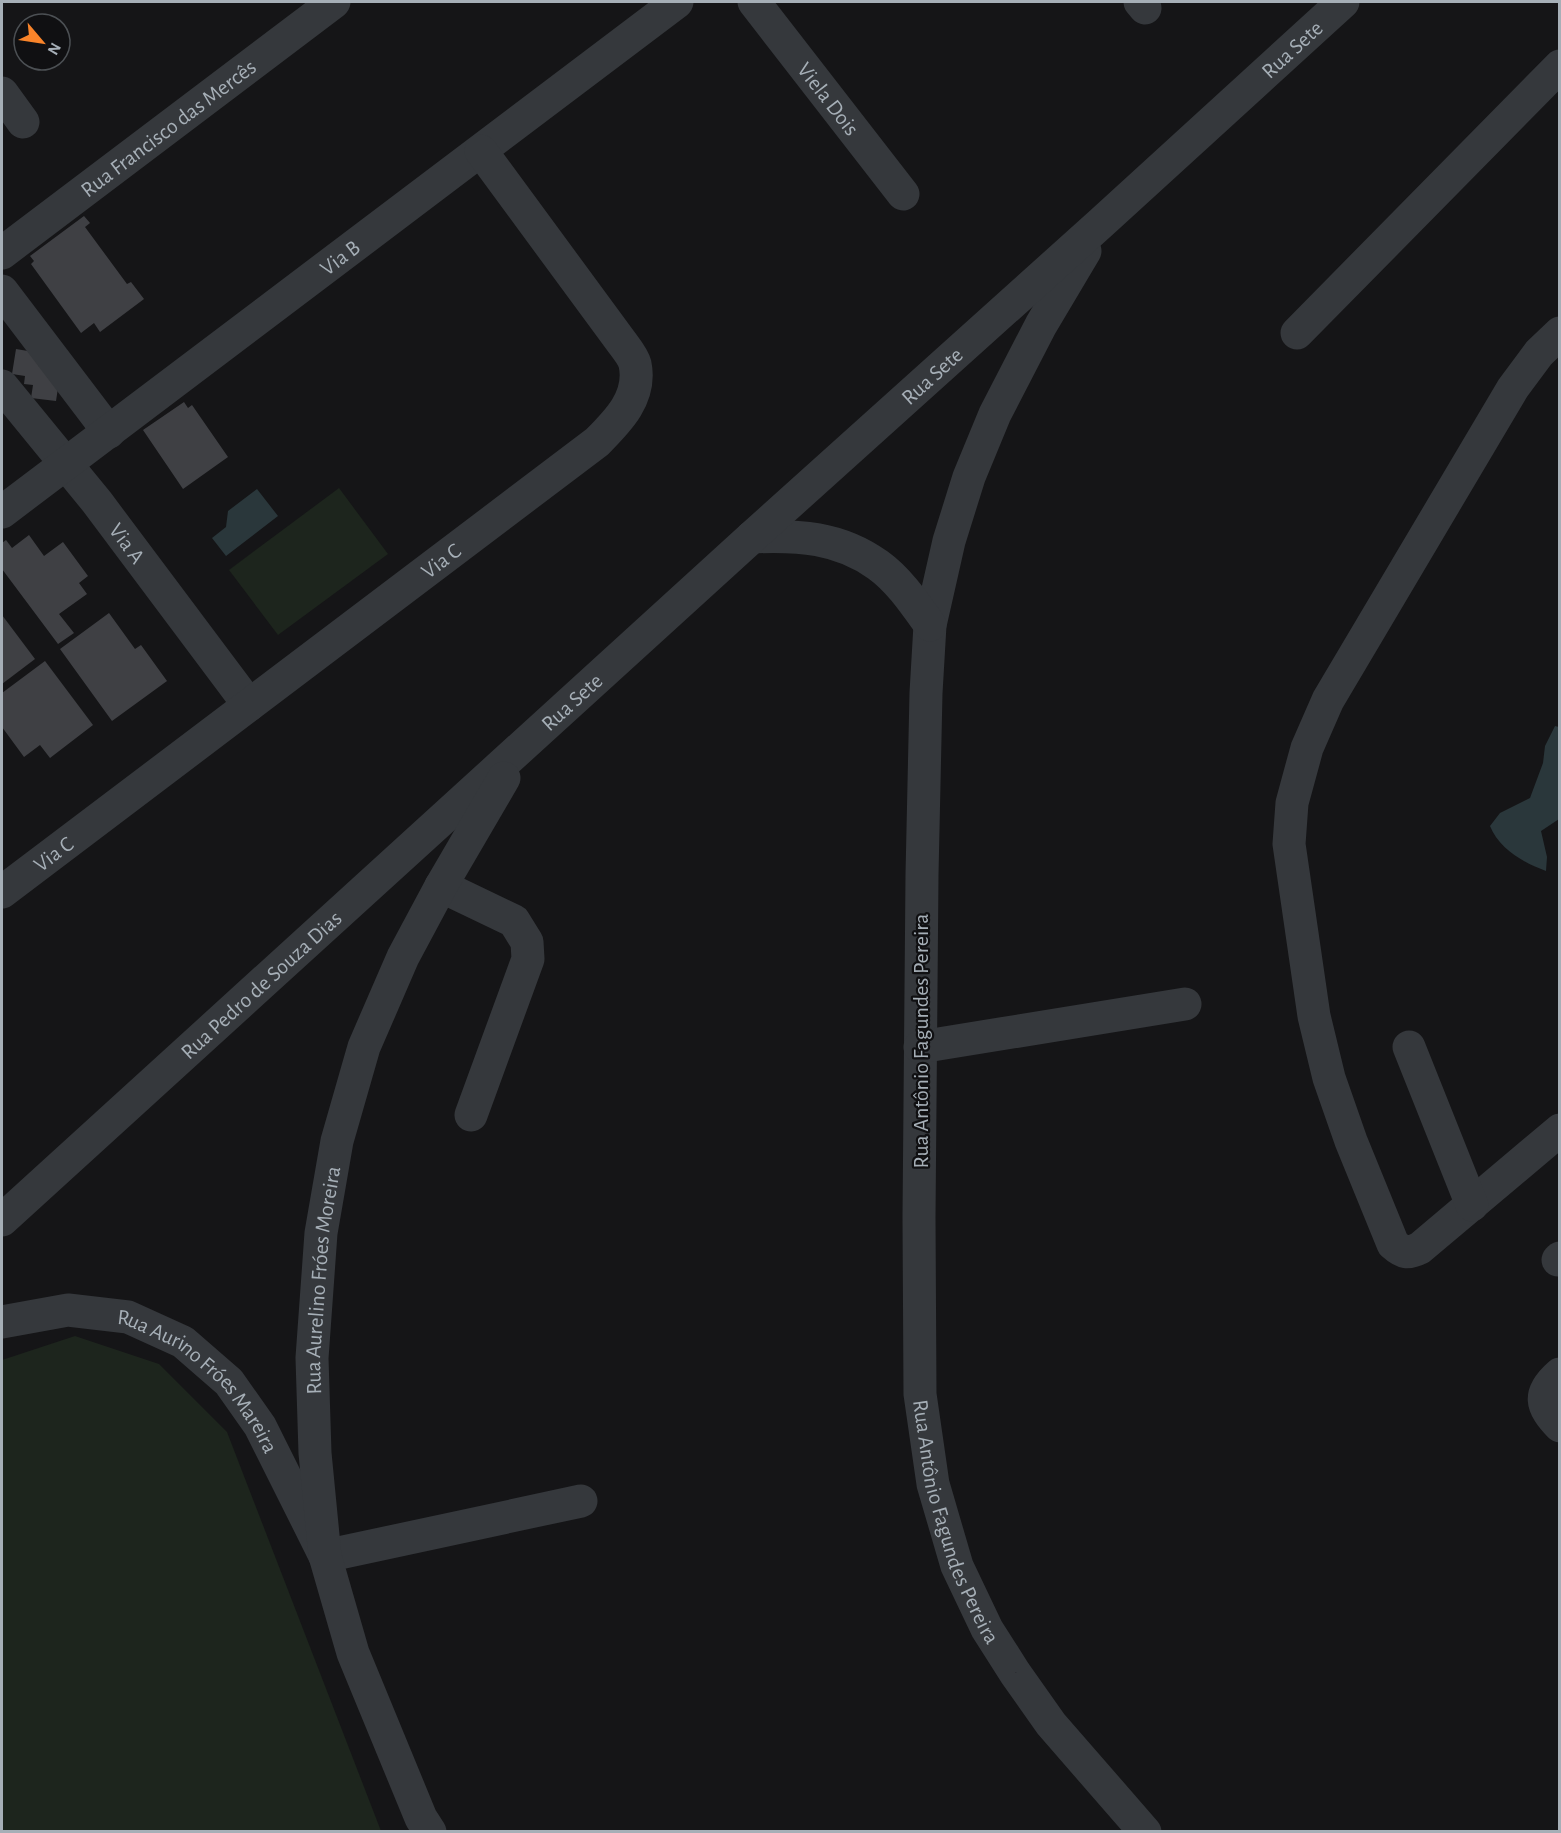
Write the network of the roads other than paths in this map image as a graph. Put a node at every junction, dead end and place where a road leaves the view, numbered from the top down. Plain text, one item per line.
1 (334, 2) edge
2 (677, 2) edge
3 (754, 2) edge
4 (1343, 2) edge
5 (1560, 66) edge
6 (2, 93) edge
7 (23, 122) dead end
8 (481, 150) junction
9 (903, 194) dead end
10 (1101, 223) junction
11 (2, 253) edge
12 (2, 291) edge
13 (1297, 333) dead end
14 (1560, 333) edge
15 (2, 386) edge
16 (109, 432) junction
17 (65, 465) junction
18 (2, 512) edge
19 (753, 537) junction
20 (930, 625) junction
21 (249, 705) junction
22 (520, 751) junction
23 (441, 886) junction
24 (2, 892) edge
25 (1185, 1005) dead end
26 (921, 1047) junction
27 (1410, 1047) dead end
28 (471, 1115) dead end
29 (1560, 1130) edge
30 (1472, 1205) junction
31 (2, 1220) edge
32 (2, 1322) edge
33 (1560, 1374) edge
34 (1560, 1426) edge
35 (581, 1501) dead end
36 (325, 1556) junction
37 (424, 1827) edge
38 (1144, 1832) edge

1 - 11 street, Rua Francisco das Mercês
2 - 8 street, Via B
3 - 9 street, Viela Dois
4 - 10 street, Rua Sete
5 - 13 street
6 - 7 street
8 - 16 street, Via B
8 - 21 street, Via C
10 - 19 street, Rua Sete
10 - 20 street, Rua Antônio Fagundes Pereira
12 - 16 street
14 - 30 street
15 - 17 street, Via A
16 - 17 street, Via B
17 - 18 street, Via B
17 - 21 street, Via A
19 - 20 street
19 - 22 street, Rua Sete
20 - 26 street, Rua Antônio Fagundes Pereira
21 - 24 street, Via C
22 - 23 street, Rua Aurelino Fróes Moreira
22 - 31 street, Rua Pedro de Souza Dias
23 - 28 street
23 - 36 street, Rua Aurelino Fróes Moreira
25 - 26 street
26 - 38 street, Rua Antônio Fagundes Pereira
27 - 30 street
29 - 30 street
32 - 36 street, Rua Aurino Fróes Mareira
33 - 34 street
35 - 36 street
36 - 37 street, Rua Aurelino Fróes Moreira

